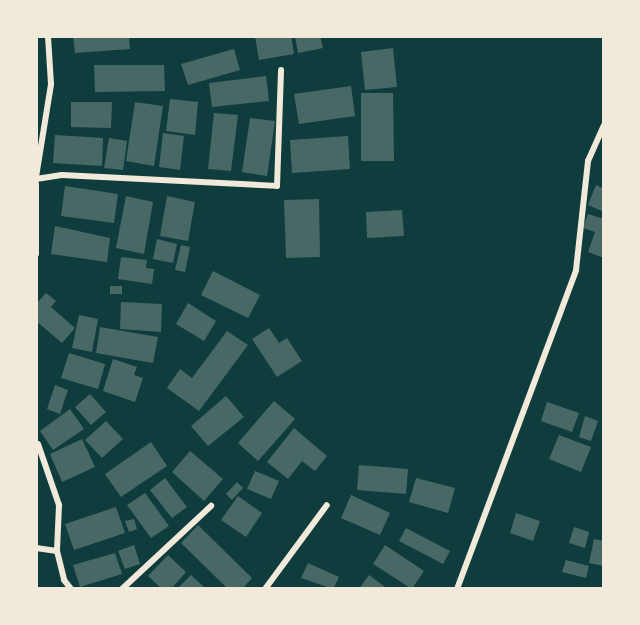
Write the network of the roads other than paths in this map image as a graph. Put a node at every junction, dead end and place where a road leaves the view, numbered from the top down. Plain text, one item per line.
1 (48, 36) edge
2 (281, 70) dead end
3 (604, 125) edge
4 (36, 180) edge
5 (36, 254) edge
6 (38, 444) dead end
7 (327, 505) dead end
8 (211, 506) dead end
9 (36, 548) edge
10 (57, 551) junction
11 (71, 589) edge
12 (122, 589) edge
13 (265, 589) edge
14 (458, 589) edge

1 - 4 street
2 - 4 street
3 - 14 street
4 - 5 street
6 - 10 street
7 - 13 street
8 - 12 street
9 - 10 street
10 - 11 street

